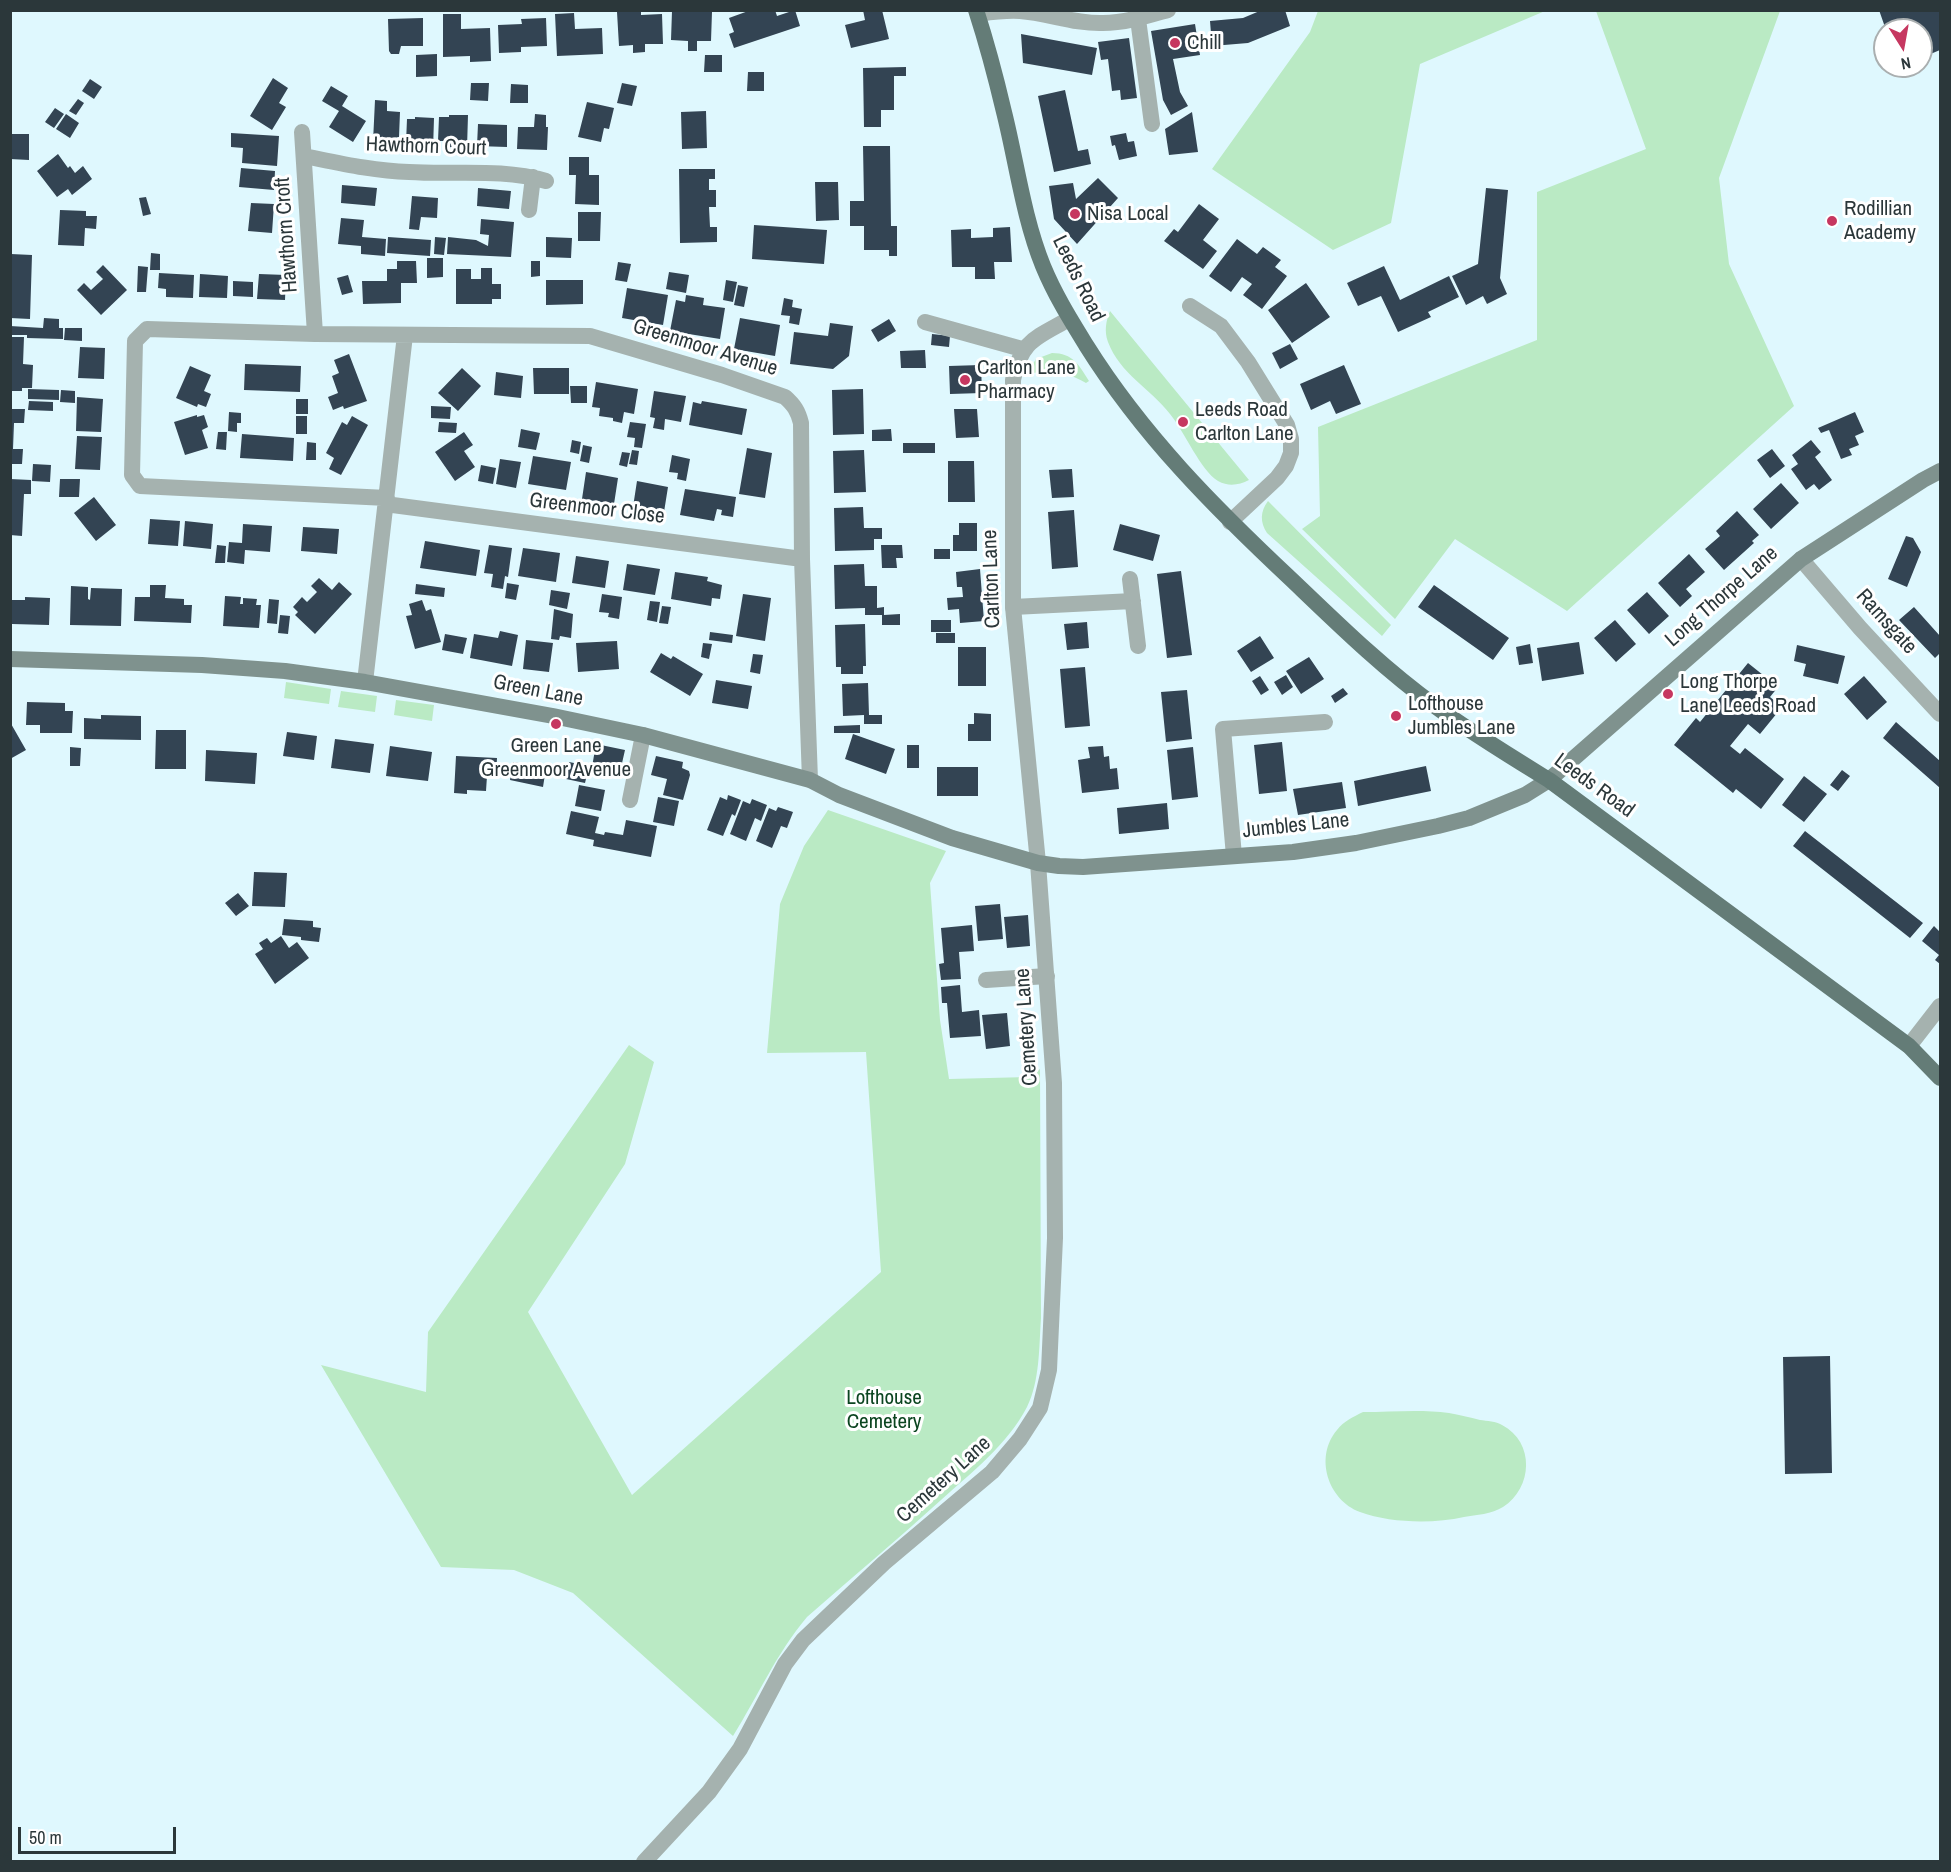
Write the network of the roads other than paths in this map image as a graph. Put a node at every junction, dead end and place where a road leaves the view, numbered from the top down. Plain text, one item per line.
1 (1168, 10) edge
2 (977, 12) edge
3 (1138, 19) junction
4 (1152, 124) dead end
5 (302, 132) dead end
6 (304, 156) junction
7 (529, 210) dead end
8 (1190, 306) dead end
9 (1069, 319) junction
10 (925, 322) dead end
11 (315, 334) junction
12 (405, 334) junction
13 (1022, 349) junction
14 (1941, 471) edge
15 (140, 486) joint
16 (386, 501) junction
17 (1230, 522) junction
18 (802, 559) junction
19 (1801, 559) junction
20 (1130, 579) dead end
21 (1133, 601) junction
22 (1013, 607) junction
23 (1138, 646) dead end
24 (10, 660) edge
25 (365, 682) junction
26 (1941, 714) edge
27 (1325, 722) dead end
28 (643, 735) junction
29 (810, 780) junction
30 (1549, 780) junction
31 (630, 800) dead end
32 (1234, 856) junction
33 (1038, 863) junction
34 (1047, 976) junction
35 (986, 980) dead end
36 (1941, 1006) edge
37 (1909, 1046) junction
38 (1941, 1078) edge
39 (644, 1862) edge

1 - 3 street
2 - 3 street
2 - 9 main road, Leeds Road
3 - 4 street
5 - 6 street, Hawthorn Croft
6 - 7 street, Hawthorn Court
6 - 11 street, Hawthorn Croft
8 - 17 street
9 - 13 street
9 - 17 main road, Leeds Road
10 - 13 street
11 - 12 street, Greenmoor Avenue
11 - 15 street, Greenmoor Avenue
12 - 16 street
12 - 18 street, Greenmoor Avenue
13 - 22 street, Carlton Lane
14 - 19 main road, Long Thorpe Lane
15 - 16 street, Greenmoor Close
16 - 18 street, Greenmoor Close
16 - 25 street
17 - 30 main road, Leeds Road
18 - 29 street, Greenmoor Avenue
19 - 26 street, Ramsgate
19 - 30 main road, Long Thorpe Lane
20 - 21 street
21 - 22 street
21 - 23 street
22 - 33 street, Carlton Lane
24 - 25 main road, Green Lane
25 - 28 main road, Green Lane
27 - 32 street
28 - 29 main road, Green Lane
28 - 31 street
29 - 33 main road, Green Lane
30 - 32 main road, Jumbles Lane
30 - 37 main road, Leeds Road
32 - 33 main road, Jumbles Lane
33 - 34 street, Cemetery Lane
34 - 35 street
34 - 39 street, Cemetery Lane
36 - 37 street
37 - 38 main road, Leeds Road

